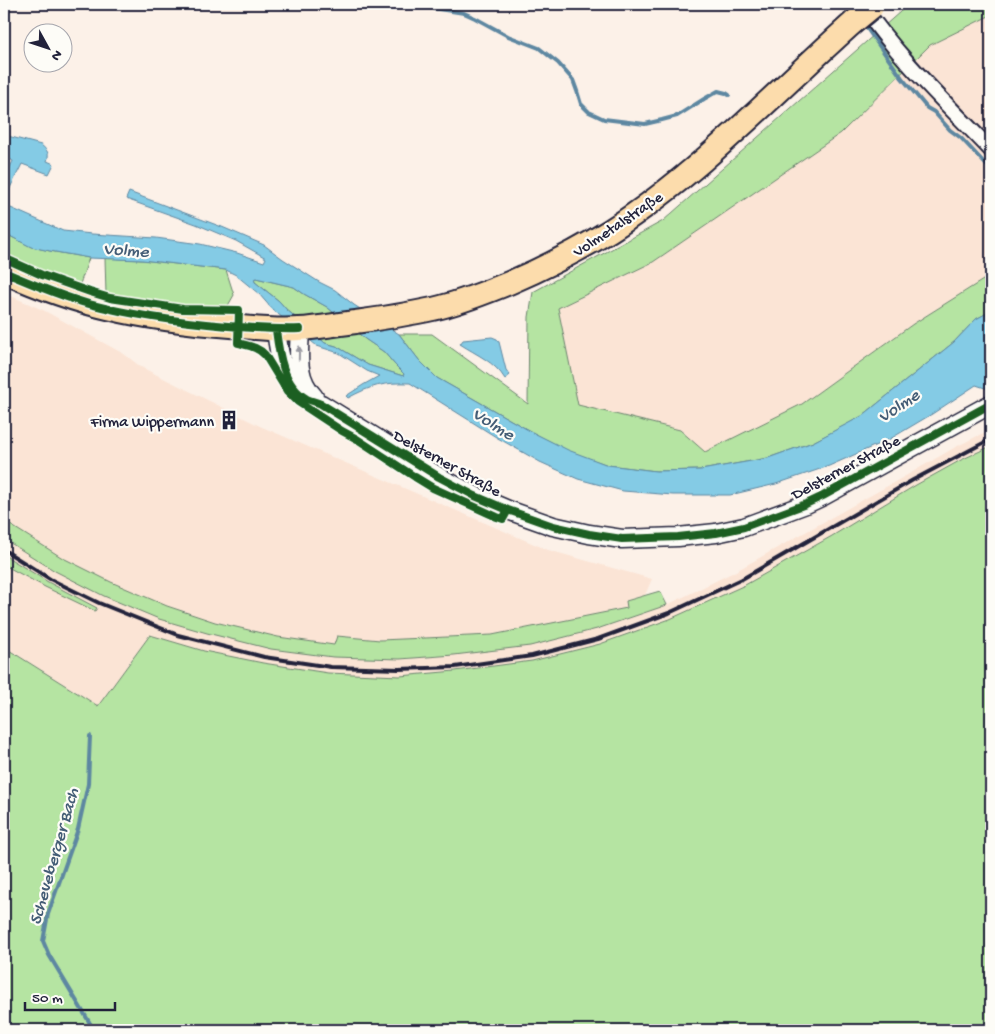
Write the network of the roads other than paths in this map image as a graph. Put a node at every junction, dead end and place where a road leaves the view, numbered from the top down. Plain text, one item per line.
1 (866, 9) edge
2 (991, 150) edge
3 (4, 272) edge
4 (300, 329) junction
5 (276, 330) junction
6 (321, 404) junction
7 (991, 404) edge

1 - 2 street
1 - 4 main road, Volmetalstraße
3 - 5 main road
4 - 5 main road
6 -> 4 street, Delsterner Straße
5 - 6 street, Delsterner Straße
6 - 7 street, Delsterner Straße

